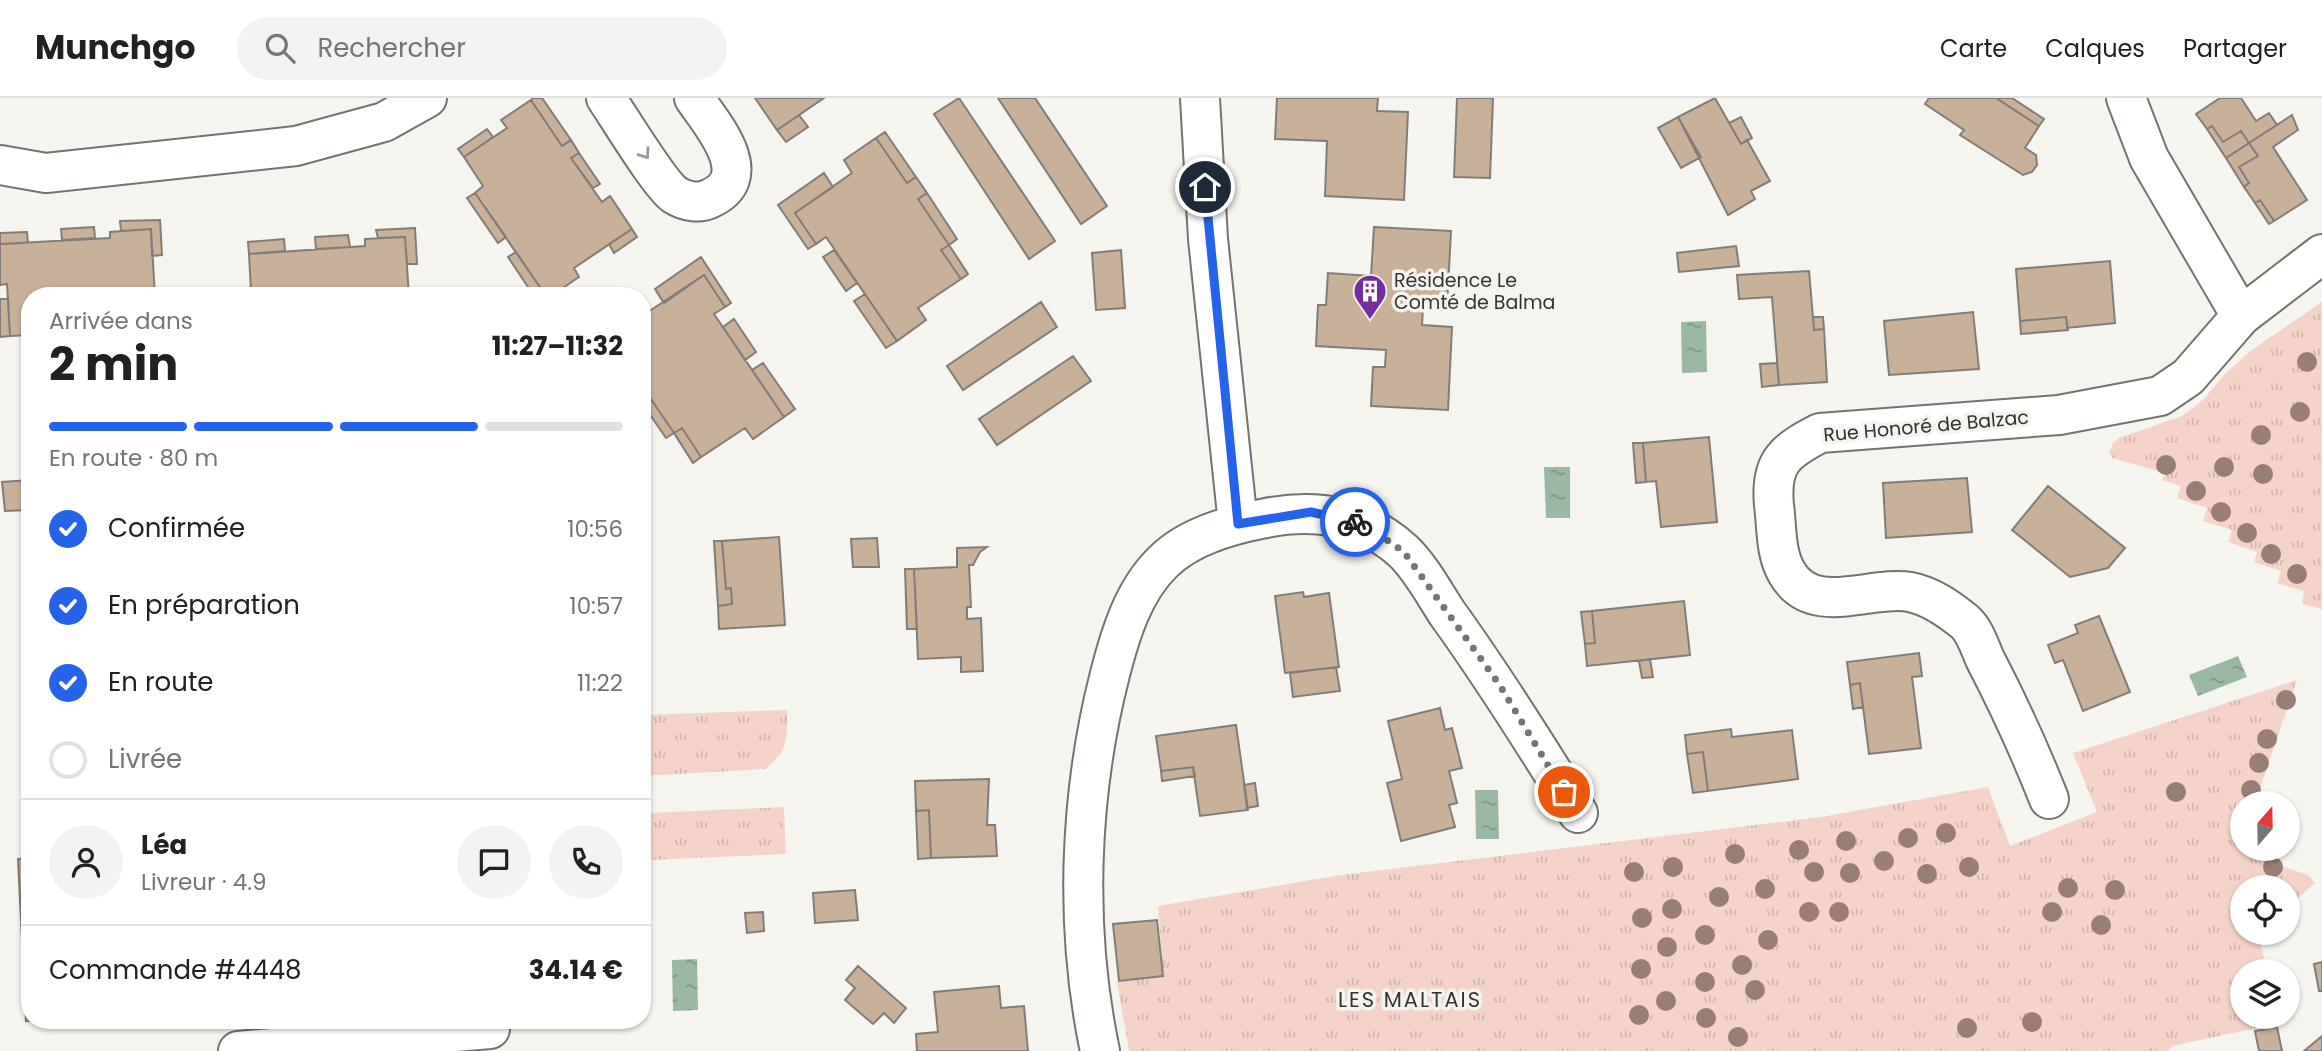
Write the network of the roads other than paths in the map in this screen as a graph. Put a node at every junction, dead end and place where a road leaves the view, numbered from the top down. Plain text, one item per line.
1 (427, 98) edge
2 (606, 98) edge
3 (694, 98) edge
4 (1200, 98) edge
5 (2126, 98) edge
6 (0, 165) edge
7 (2322, 254) edge
8 (2241, 316) junction
9 (1238, 524) junction
10 (2049, 799) dead end
11 (1577, 813) dead end
12 (490, 1033) edge
13 (238, 1051) edge
14 (1100, 1051) edge

1 - 6 street
2 -> 3 street
4 - 9 street
5 - 8 street
7 - 8 street, Rue Honoré de Balzac
8 - 10 street, Rue Honoré de Balzac
9 - 11 street
9 - 14 street
12 - 13 street

